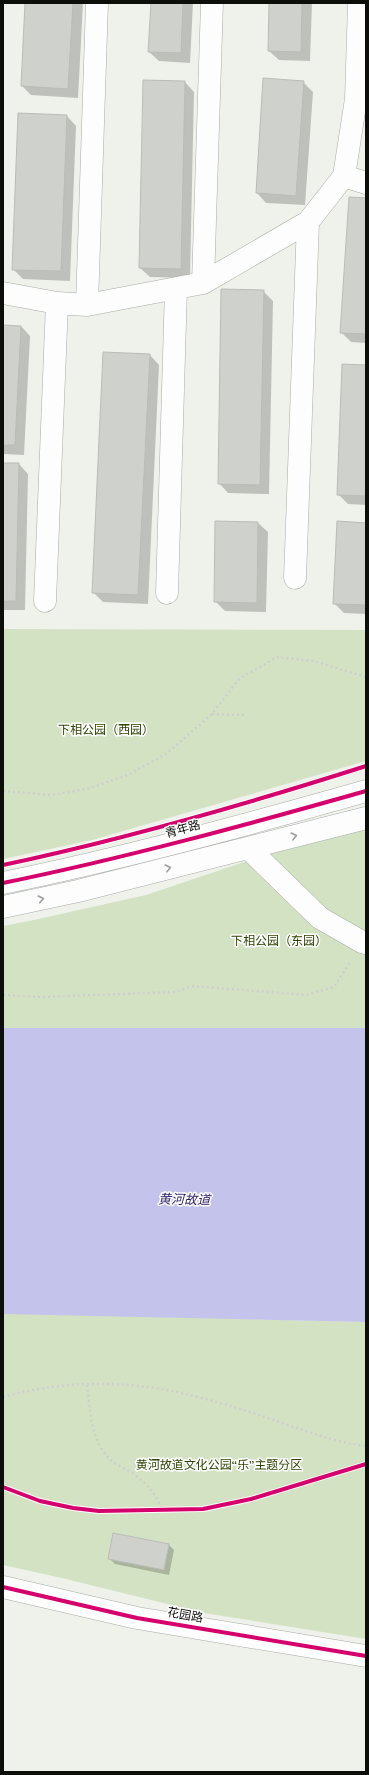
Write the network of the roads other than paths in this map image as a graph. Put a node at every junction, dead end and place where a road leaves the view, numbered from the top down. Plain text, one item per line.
1 (97, 3) edge
2 (212, 3) edge
3 (359, 3) edge
4 (344, 176) junction
5 (366, 183) edge
6 (308, 222) junction
7 (203, 283) junction
8 (176, 288) junction
9 (3, 293) edge
10 (57, 303) junction
11 (87, 305) junction
12 (295, 578) dead end
13 (167, 593) dead end
14 (46, 601) dead end
15 (366, 792) edge
16 (366, 818) edge
17 (248, 848) junction
18 (3, 884) edge
19 (3, 907) edge
20 (364, 942) edge
21 (3, 1587) edge
22 (366, 1656) edge

1 - 11 street
2 - 7 street
3 - 4 street
4 - 5 street
4 - 6 street
6 - 7 street
6 - 12 street
7 - 8 street
8 - 11 street
8 - 13 street
9 - 10 street
10 - 11 street
10 - 14 street
15 - 18 street, 青年路
17 -> 16 street
19 -> 17 street
17 - 20 street
21 - 22 street, 花园路

